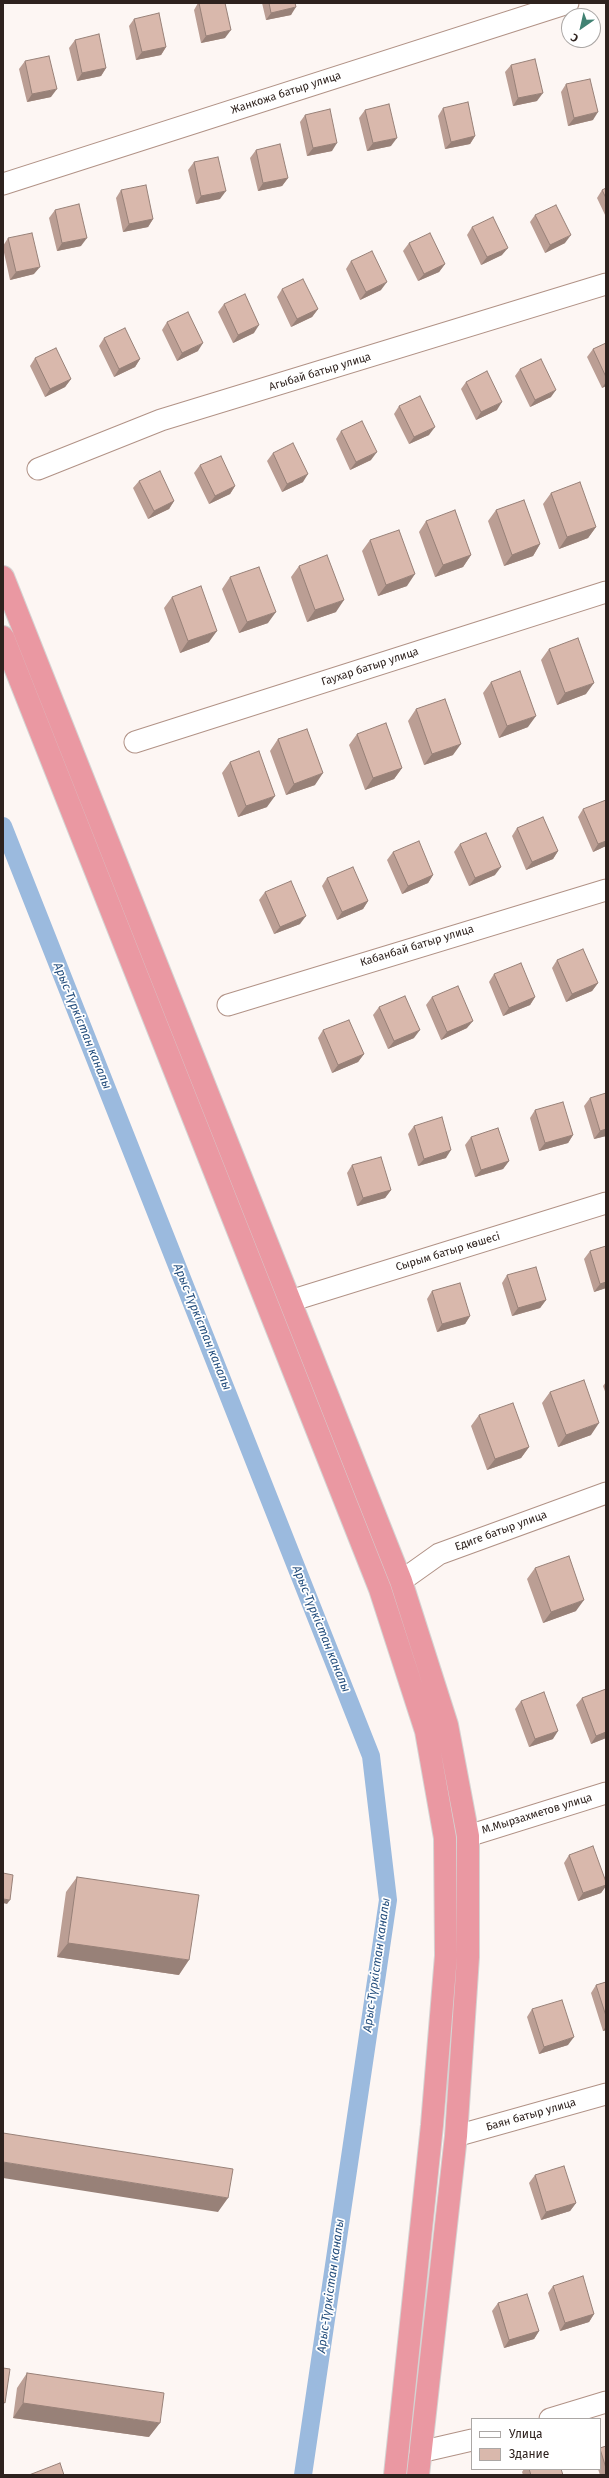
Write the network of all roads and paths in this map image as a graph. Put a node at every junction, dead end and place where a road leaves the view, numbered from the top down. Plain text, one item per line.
1 (568, 3) edge
2 (3, 184) edge
3 (606, 284) edge
4 (38, 469) dead end
5 (3, 577) edge
6 (606, 592) edge
7 (3, 637) edge
8 (135, 742) dead end
9 (606, 890) edge
10 (228, 1005) dead end
11 (606, 1202) edge
12 (290, 1301) junction
13 (606, 1493) edge
14 (402, 1581) junction
15 (606, 1793) edge
16 (468, 1836) junction
17 (606, 2094) edge
18 (456, 2136) junction
19 (606, 2402) edge
20 (553, 2418) edge
21 (471, 2440) edge
22 (420, 2452) junction
23 (395, 2475) edge
24 (418, 2475) edge

1 - 2 street, Жанкожа батыр улица
3 - 4 street, Агыбай батыр улица
5 - 12 highway
6 - 8 street, Гаухар батыр улица
7 - 23 highway
9 - 10 street, Кабанбай батыр улица
11 - 12 street, Сырым батыр көшесі
12 - 14 highway
13 - 14 street, Едиге батыр улица
14 - 16 highway
15 - 16 street, М.Мырзахметов улица
16 - 18 highway
17 - 18 street, Баян батыр улица
18 - 22 highway
19 - 20 street
21 - 22 street
22 - 24 highway

